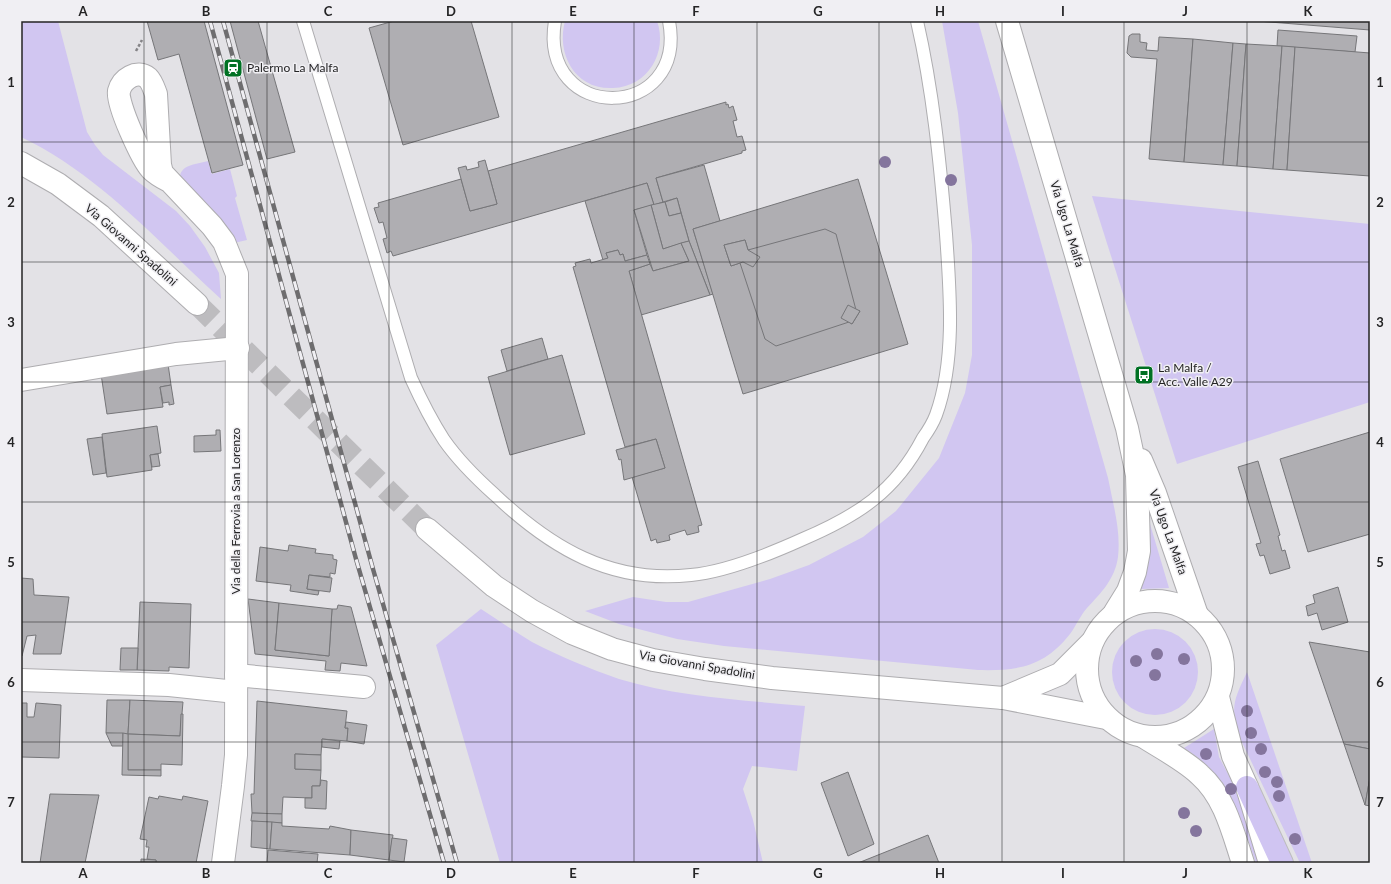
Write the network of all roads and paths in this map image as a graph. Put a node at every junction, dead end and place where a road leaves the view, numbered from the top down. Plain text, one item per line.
1 (303, 21) edge
2 (555, 21) edge
3 (670, 21) edge
4 (917, 21) edge
5 (1007, 21) edge
6 (21, 163) edge
7 (169, 181) dead end
8 (197, 304) tunnel mouth
9 (238, 348) junction
10 (21, 380) edge
11 (1127, 428) junction
12 (427, 529) tunnel mouth
13 (1115, 612) junction
14 (1197, 615) junction
15 (1092, 642) junction
16 (21, 680) edge
17 (236, 684) junction
18 (364, 687) dead end
19 (1218, 697) junction
20 (1002, 698) junction
21 (1106, 718) junction
22 (1144, 737) junction
23 (1247, 787) junction
24 (222, 863) edge
25 (1242, 863) edge
26 (1270, 863) edge
27 (1282, 863) edge

1 - 4 lane
2 - 3 lane
5 - 11 street, Via Ugo La Malfa
6 - 8 street, Via Giovanni Spadolini
7 - 9 street, Via della Ferrovia a San Lorenzo
9 - 10 street
9 - 17 street, Via della Ferrovia a San Lorenzo
11 - 13 street, Via Ugo La Malfa
11 - 14 street, Via Ugo La Malfa
12 - 20 street, Via Giovanni Spadolini
13 - 14 street
13 - 15 street
14 - 19 street
15 - 20 street
15 - 21 street
16 - 17 street
17 - 18 street
17 - 24 street, Via della Ferrovia a San Lorenzo
19 - 22 street
19 - 23 street
20 - 21 street, Via Giovanni Spadolini
21 - 22 street
22 - 25 street
23 - 26 street
23 - 27 highway

